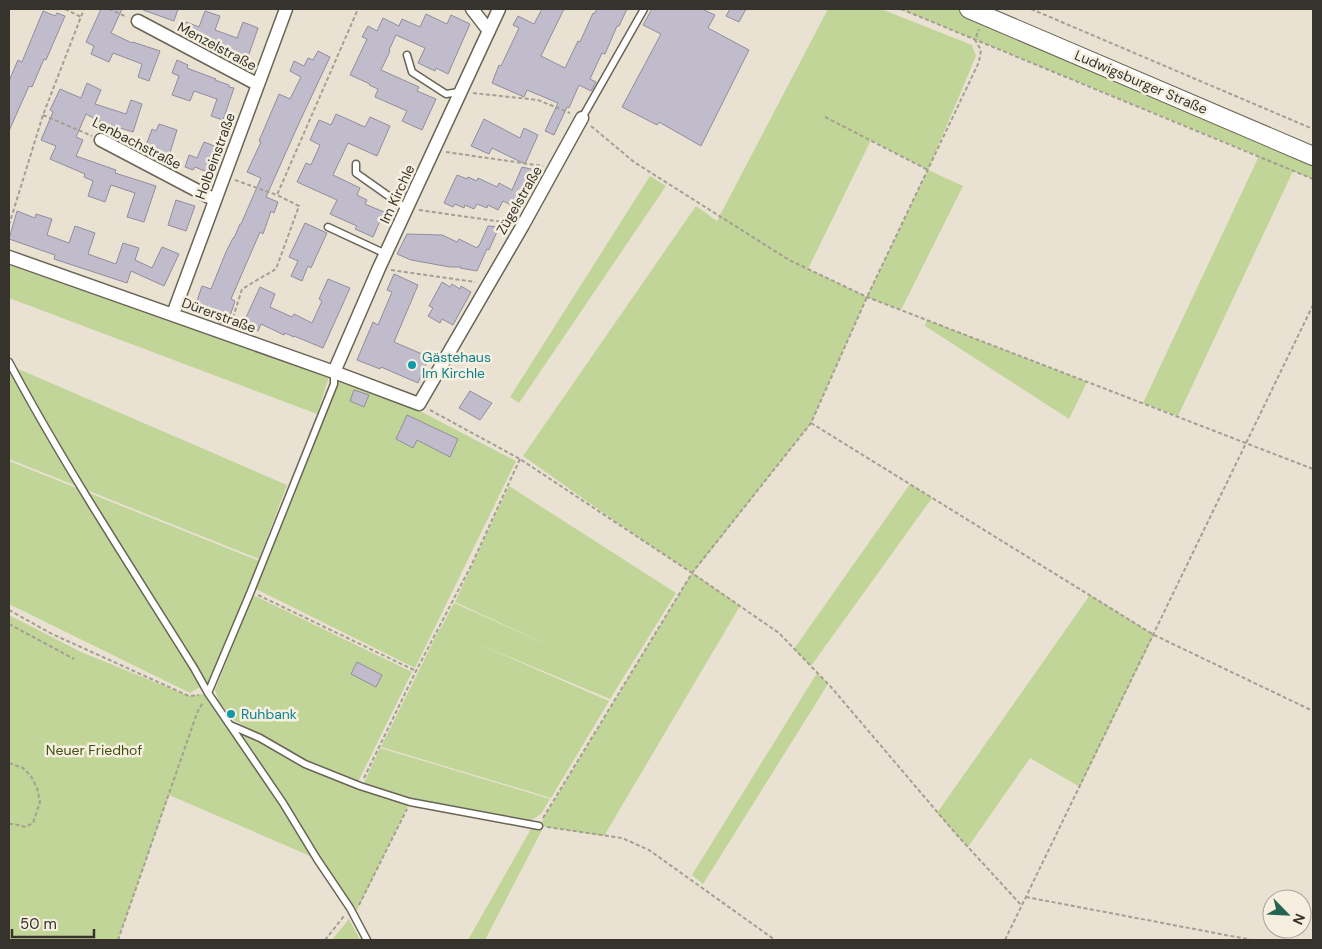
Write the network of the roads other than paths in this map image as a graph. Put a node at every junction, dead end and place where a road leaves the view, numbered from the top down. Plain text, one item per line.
1 (286, 9) edge
2 (472, 9) edge
3 (499, 9) edge
4 (644, 9) edge
5 (977, 12) edge
6 (138, 21) road end
7 (489, 31) junction
8 (407, 55) dead end
9 (257, 84) junction
10 (460, 92) junction
11 (582, 118) joint
12 (101, 140) road end
13 (1313, 156) edge
14 (356, 164) dead end
15 (216, 200) junction
16 (407, 208) junction
17 (328, 227) dead end
18 (386, 254) junction
19 (9, 257) edge
20 (173, 314) junction
21 (9, 362) edge
22 (334, 372) junction
23 (419, 404) joint
24 (208, 693) junction
25 (229, 725) junction
26 (539, 826) road end
27 (367, 940) edge

1 - 9 street, Holbeinstraße
2 - 7 street
3 - 7 street, Im Kirchle
4 - 11 lane, Zügelstraße
5 - 13 main road, Ludwigsburger Straße
6 - 9 street, Menzelstraße
7 - 10 street, Im Kirchle
8 - 10 lane
9 - 15 street, Holbeinstraße
10 - 16 street, Im Kirchle
11 - 23 street, Zügelstraße
12 - 15 street, Lenbachstraße
14 - 16 lane
15 - 20 street, Holbeinstraße
16 - 18 street, Im Kirchle
17 - 18 lane
18 - 22 street, Im Kirchle
19 - 20 street, Dürerstraße
20 - 22 street, Dürerstraße
21 - 24 lane
22 - 23 street, Dürerstraße
22 - 24 lane
24 - 25 lane
25 - 26 lane
25 - 27 lane

